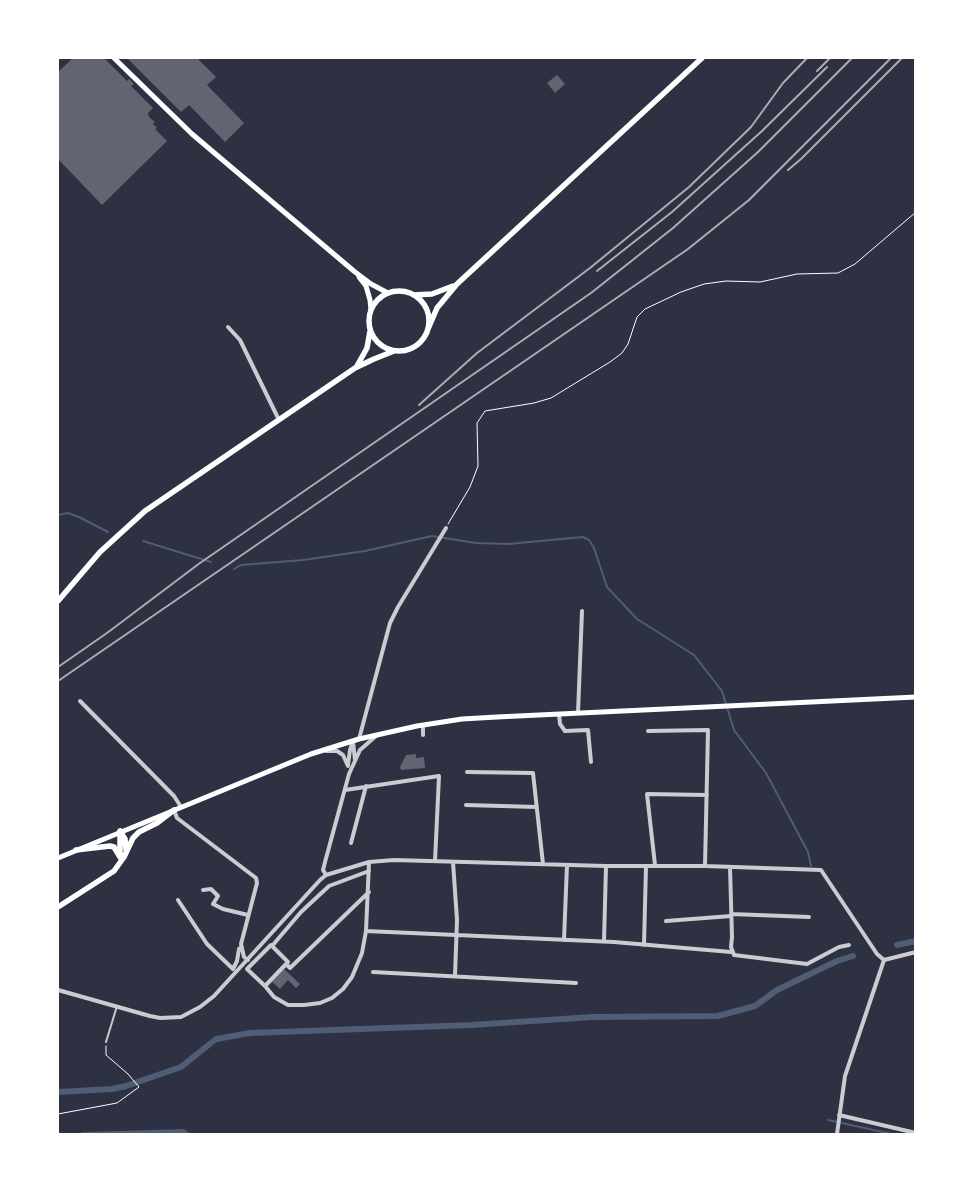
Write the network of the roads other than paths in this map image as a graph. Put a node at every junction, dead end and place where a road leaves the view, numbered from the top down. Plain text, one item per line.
1 (114, 58) edge
2 (702, 58) edge
3 (355, 272) junction
4 (457, 284) junction
5 (388, 293) junction
6 (414, 295) junction
7 (371, 310) junction
8 (228, 327) dead end
9 (370, 329) junction
10 (428, 329) junction
11 (394, 351) junction
12 (356, 368) junction
13 (279, 420) junction
14 (446, 528) road end
15 (58, 601) edge
16 (582, 611) dead end
17 (916, 697) edge
18 (80, 701) dead end
19 (578, 713) junction
20 (559, 714) junction
21 (423, 725) junction
22 (648, 731) dead end
23 (380, 734) junction
24 (423, 735) dead end
25 (359, 739) junction
26 (352, 741) junction
27 (311, 754) junction
28 (354, 760) junction
29 (592, 762) dead end
30 (348, 766) junction
31 (467, 772) dead end
32 (349, 774) junction
33 (366, 786) junction
34 (345, 790) junction
35 (707, 795) junction
36 (466, 805) dead end
37 (181, 807) junction
38 (537, 807) junction
39 (174, 810) junction
40 (120, 832) junction
41 (351, 843) dead end
42 (76, 850) junction
43 (126, 852) junction
44 (120, 857) junction
45 (58, 858) edge
46 (435, 861) junction
47 (369, 862) junction
48 (453, 862) junction
49 (544, 864) junction
50 (567, 865) junction
51 (655, 865) junction
52 (606, 866) junction
53 (646, 866) junction
54 (705, 866) junction
55 (118, 867) junction
56 (730, 867) junction
57 (369, 871) junction
58 (326, 876) junction
59 (203, 890) dead end
60 (368, 892) junction
61 (178, 900) dead end
62 (58, 907) edge
63 (248, 915) junction
64 (731, 915) junction
65 (809, 917) dead end
66 (666, 921) dead end
67 (366, 931) junction
68 (456, 935) junction
69 (564, 940) junction
70 (604, 941) junction
71 (262, 944) junction
72 (849, 944) dead end
73 (644, 945) junction
74 (272, 946) junction
75 (242, 947) junction
76 (266, 949) junction
77 (731, 952) junction
78 (916, 952) edge
79 (248, 960) junction
80 (884, 960) junction
81 (286, 964) junction
82 (244, 965) junction
83 (247, 969) junction
84 (373, 972) dead end
85 (455, 976) junction
86 (576, 983) dead end
87 (265, 986) junction
88 (58, 990) edge
89 (117, 1006) junction
90 (106, 1042) road end
91 (838, 1120) junction
92 (916, 1133) edge
93 (837, 1134) edge

1 - 3 main road
2 - 4 main road
3 - 5 main road
3 - 7 main road
4 - 6 main road
4 - 10 main road
5 - 6 main road
5 - 7 main road
6 - 10 main road
7 - 9 main road
8 - 13 street
9 - 11 main road
9 - 12 main road
10 - 11 main road
11 - 12 main road
12 - 13 main road
13 - 15 main road
14 - 25 street
16 - 19 street
17 - 19 main road
18 - 37 street
19 - 20 main road
20 - 21 main road
20 - 29 street
21 - 23 main road
21 - 24 street
22 - 35 street
23 - 25 main road
23 - 28 street
25 - 26 main road
26 - 27 main road
26 - 28 street
26 - 30 street
27 - 30 street
27 - 37 main road
28 - 32 street
30 - 32 street
31 - 38 street
32 - 34 street
33 - 34 street
33 - 41 street
33 - 46 street
34 - 58 street
35 - 51 street
35 - 54 street
36 - 38 street
37 - 39 main road
38 - 49 street
39 - 40 main road
39 - 43 main road
39 - 63 street
40 - 42 main road
40 - 43 main road
40 - 44 main road
42 - 44 main road
42 - 45 main road
43 - 55 main road
44 - 55 main road
46 - 47 street
46 - 48 street
47 - 57 street
47 - 58 street
48 - 49 street
48 - 68 street
49 - 50 street
50 - 52 street
50 - 69 street
51 - 53 street
51 - 54 street
52 - 53 street
52 - 70 street
53 - 73 street
54 - 56 street
55 - 62 main road
56 - 64 street
56 - 80 street
57 - 60 street
57 - 74 street
58 - 71 street
59 - 63 street
60 - 67 street
60 - 81 street
61 - 75 street
63 - 75 street
64 - 65 street
64 - 66 street
64 - 77 street
67 - 68 street
67 - 87 street
68 - 69 street
68 - 85 street
69 - 70 street
70 - 73 street
71 - 76 street
71 - 79 street
72 - 77 street
73 - 77 street
74 - 76 street
74 - 81 street
75 - 79 street
76 - 83 street
78 - 80 street
79 - 82 street
80 - 91 street
81 - 87 street
82 - 83 street
82 - 89 street
83 - 87 street
84 - 85 street
85 - 86 street
88 - 89 street
89 - 90 lane
91 - 92 street
91 - 93 street

